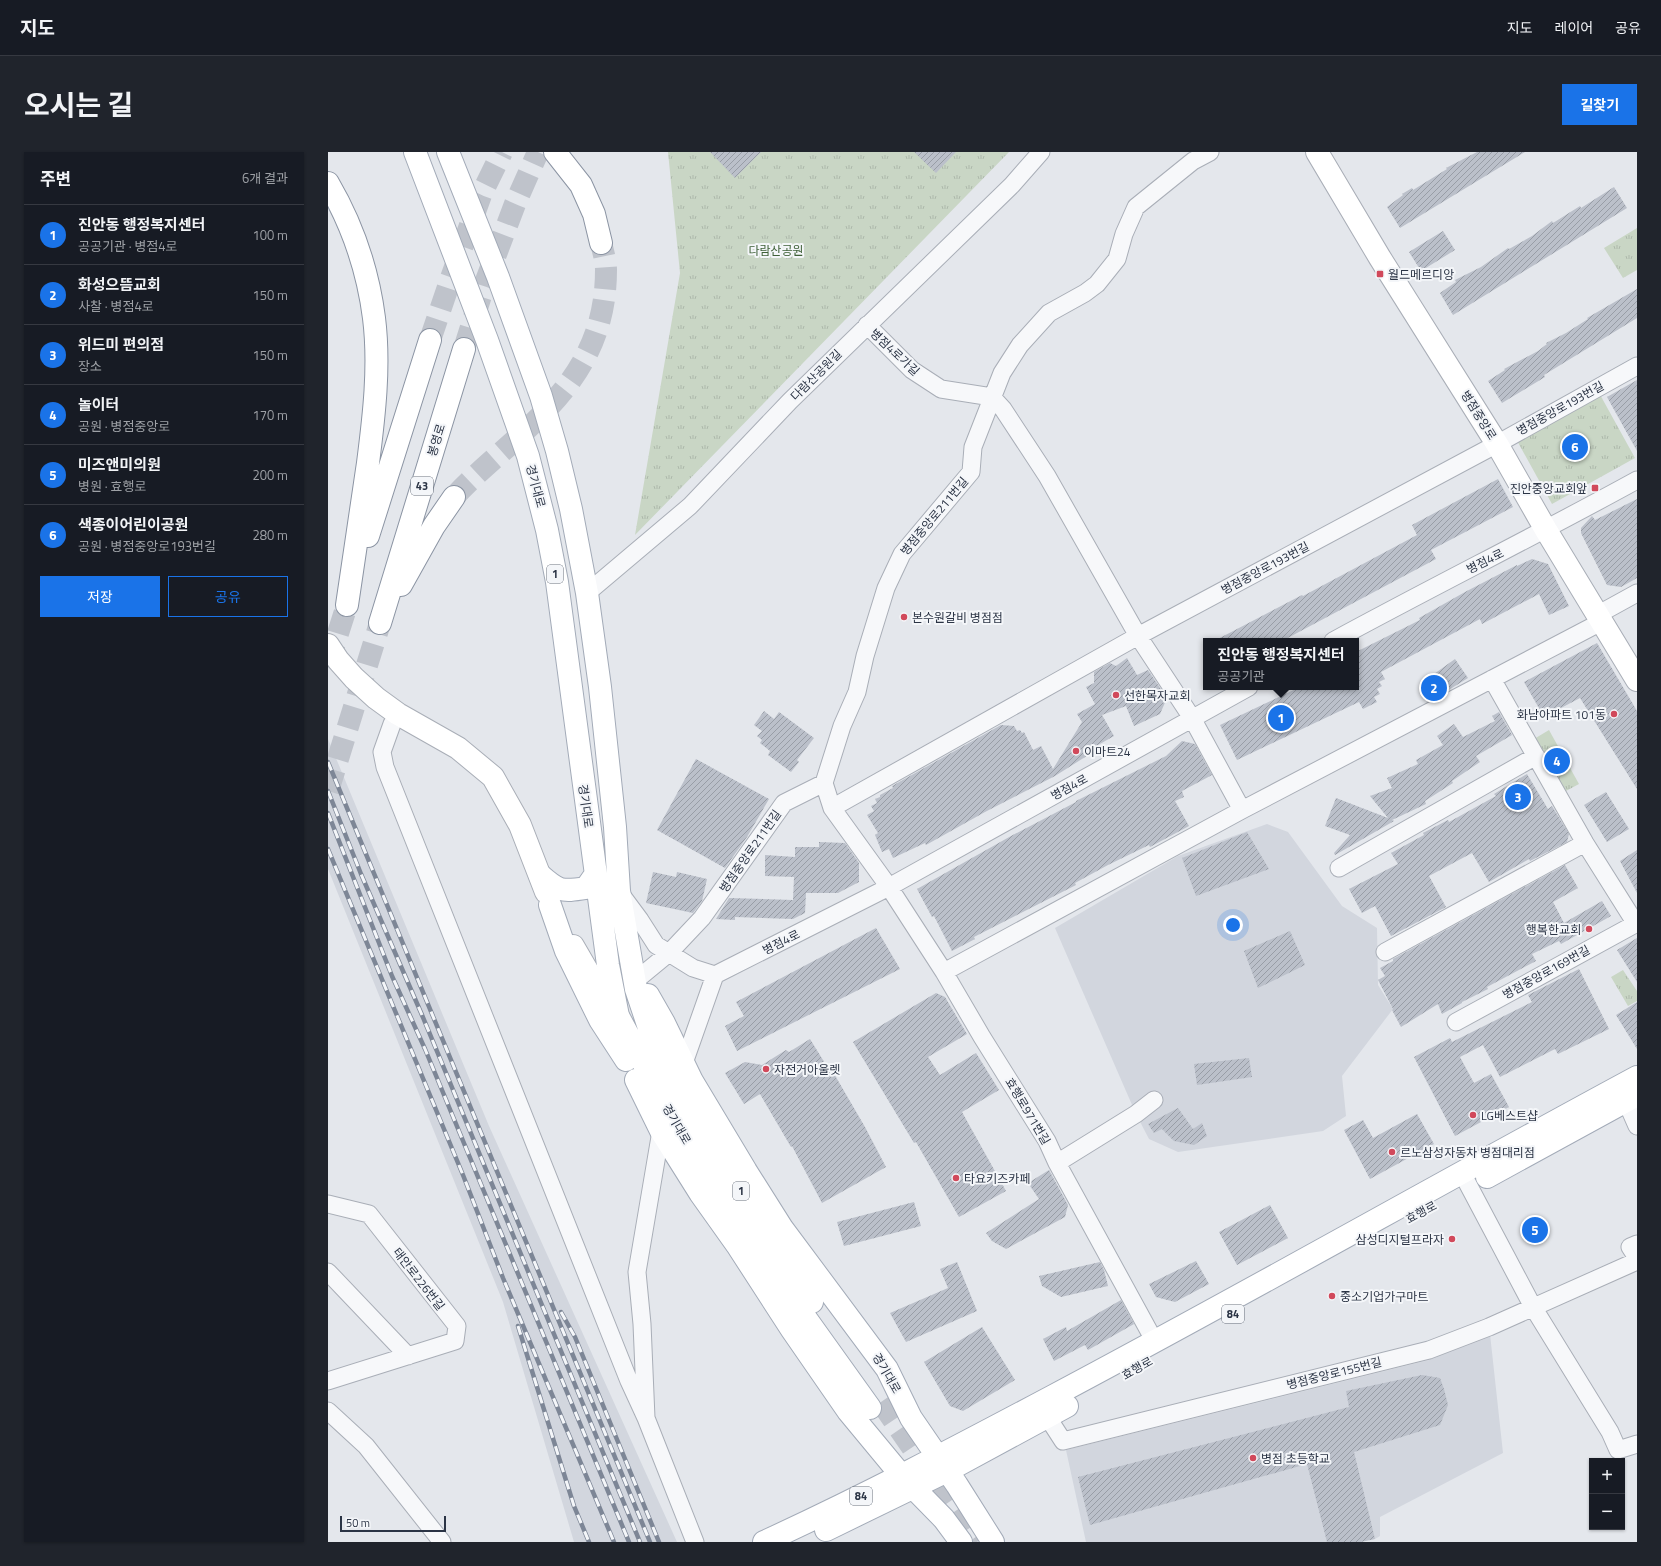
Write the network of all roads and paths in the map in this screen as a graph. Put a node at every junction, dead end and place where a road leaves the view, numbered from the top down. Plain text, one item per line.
1 (415, 152) edge
2 (448, 152) edge
3 (554, 152) edge
4 (1041, 152) edge
5 (1210, 152) edge
6 (1316, 152) edge
7 (328, 183) edge
8 (602, 243) tunnel mouth
9 (867, 325) junction
10 (430, 340) tunnel mouth
11 (464, 349) tunnel mouth
12 (1637, 366) edge
13 (992, 397) junction
14 (1497, 444) junction
15 (1637, 480) edge
16 (454, 497) tunnel mouth
17 (1546, 530) junction
18 (587, 593) junction
19 (1637, 593) edge
20 (1599, 618) junction
21 (1138, 636) junction
22 (1338, 638) edge
23 (328, 645) edge
24 (1492, 679) junction
25 (1637, 680) edge
26 (1243, 690) edge
27 (398, 714) junction
28 (1192, 718) junction
29 (1536, 756) junction
30 (824, 783) junction
31 (832, 808) junction
32 (1242, 810) junction
33 (1585, 843) junction
34 (1339, 868) dead end
35 (540, 875) junction
36 (596, 875) junction
37 (889, 887) junction
38 (619, 891) junction
39 (550, 905) junction
40 (1636, 923) edge
41 (1385, 952) dead end
42 (669, 953) junction
43 (944, 972) junction
44 (635, 975) junction
45 (715, 975) junction
46 (618, 1016) junction
47 (1456, 1022) dead end
48 (626, 1060) junction
49 (684, 1063) junction
50 (1637, 1077) edge
51 (1632, 1098) edge
52 (1154, 1100) dead end
53 (1637, 1126) edge
54 (661, 1131) junction
55 (1057, 1163) junction
56 (1465, 1180) junction
57 (328, 1204) edge
58 (1637, 1244) edge
59 (1637, 1258) edge
60 (1637, 1261) edge
61 (328, 1272) edge
62 (1533, 1307) junction
63 (1155, 1342) junction
64 (408, 1356) junction
65 (328, 1381) edge
66 (1043, 1410) junction
67 (328, 1412) edge
68 (646, 1418) junction
69 (1637, 1444) edge
70 (942, 1464) junction
71 (907, 1481) junction
72 (824, 1523) junction
73 (442, 1542) edge
74 (695, 1542) edge
75 (764, 1542) edge
76 (801, 1542) edge
77 (961, 1542) edge
78 (993, 1542) edge

1 - 36 main road, 경기대로 / 1
2 - 18 main road, 경기대로 / 1
3 - 8 main road
4 - 9 street, 다람산공원길
5 - 13 street, 병점중앙로211번길
6 - 14 main road, 병점중앙로
7 - 10 main road
9 - 13 street, 병점4로가길
9 - 18 street, 다람산공원길
11 - 16 main road, 봉영로 / 43
12 - 14 street, 병점중앙로193번길
13 - 21 street
13 - 30 street, 병점중앙로211번길
14 - 17 main road, 병점중앙로
14 - 21 street, 병점중앙로193번길
15 - 17 street, 병점4로
17 - 20 main road, 병점중앙로
17 - 22 street, 병점4로
18 - 38 main road, 경기대로 / 1
19 - 20 street
20 - 24 street
20 - 25 main road, 병점중앙로
21 - 28 street
21 - 31 street, 병점중앙로193번길
23 - 27 main road
24 - 29 street
24 - 32 street
26 - 28 street, 병점4로
27 - 35 main road
27 - 68 street
28 - 32 street
28 - 37 street, 병점4로
29 - 33 street
29 - 34 street
30 - 31 street
30 - 42 street, 병점중앙로211번길
31 - 37 street
32 - 43 street
33 - 40 street
33 - 41 street
35 - 36 main road
35 - 39 main road
36 - 46 main road, 경기대로 / 1
37 - 43 street, 효행로971번길
37 - 45 street, 병점4로
38 - 42 street
38 - 44 main road, 경기대로 / 1
39 - 46 main road
39 - 48 main road
40 - 47 street, 병점중앙로169번길
42 - 44 street, 병점중앙로211번길
42 - 45 street
43 - 55 street, 효행로971번길
44 - 46 main road, 경기대로 / 1
44 - 49 main road, 경기대로
45 - 49 street
46 - 48 main road
48 - 54 main road
49 - 70 main road, 경기대로
50 - 56 main road, 효행로 / 84
51 - 53 street, 효행로
51 - 56 main road, 효행로 / 84
52 - 55 street
54 - 68 street
54 - 71 main road
55 - 63 street, 효행로971번길
56 - 62 street
56 - 63 main road, 효행로 / 84
56 - 66 main road, 효행로 / 84
57 - 64 street, 태안로226번길
58 - 59 street
60 - 62 street, 병점중앙로155번길
61 - 64 street
62 - 66 street, 병점중앙로155번길
62 - 69 street
63 - 66 main road, 효행로 / 84
64 - 65 street, 태안로226번길
66 - 70 main road, 효행로 / 84
67 - 73 street
68 - 74 street
70 - 71 main road, 효행로 / 84
70 - 78 main road, 경기대로
71 - 72 main road, 효행로 / 84
71 - 77 main road
72 - 75 main road, 84
72 - 76 main road, 효행로 / 84

